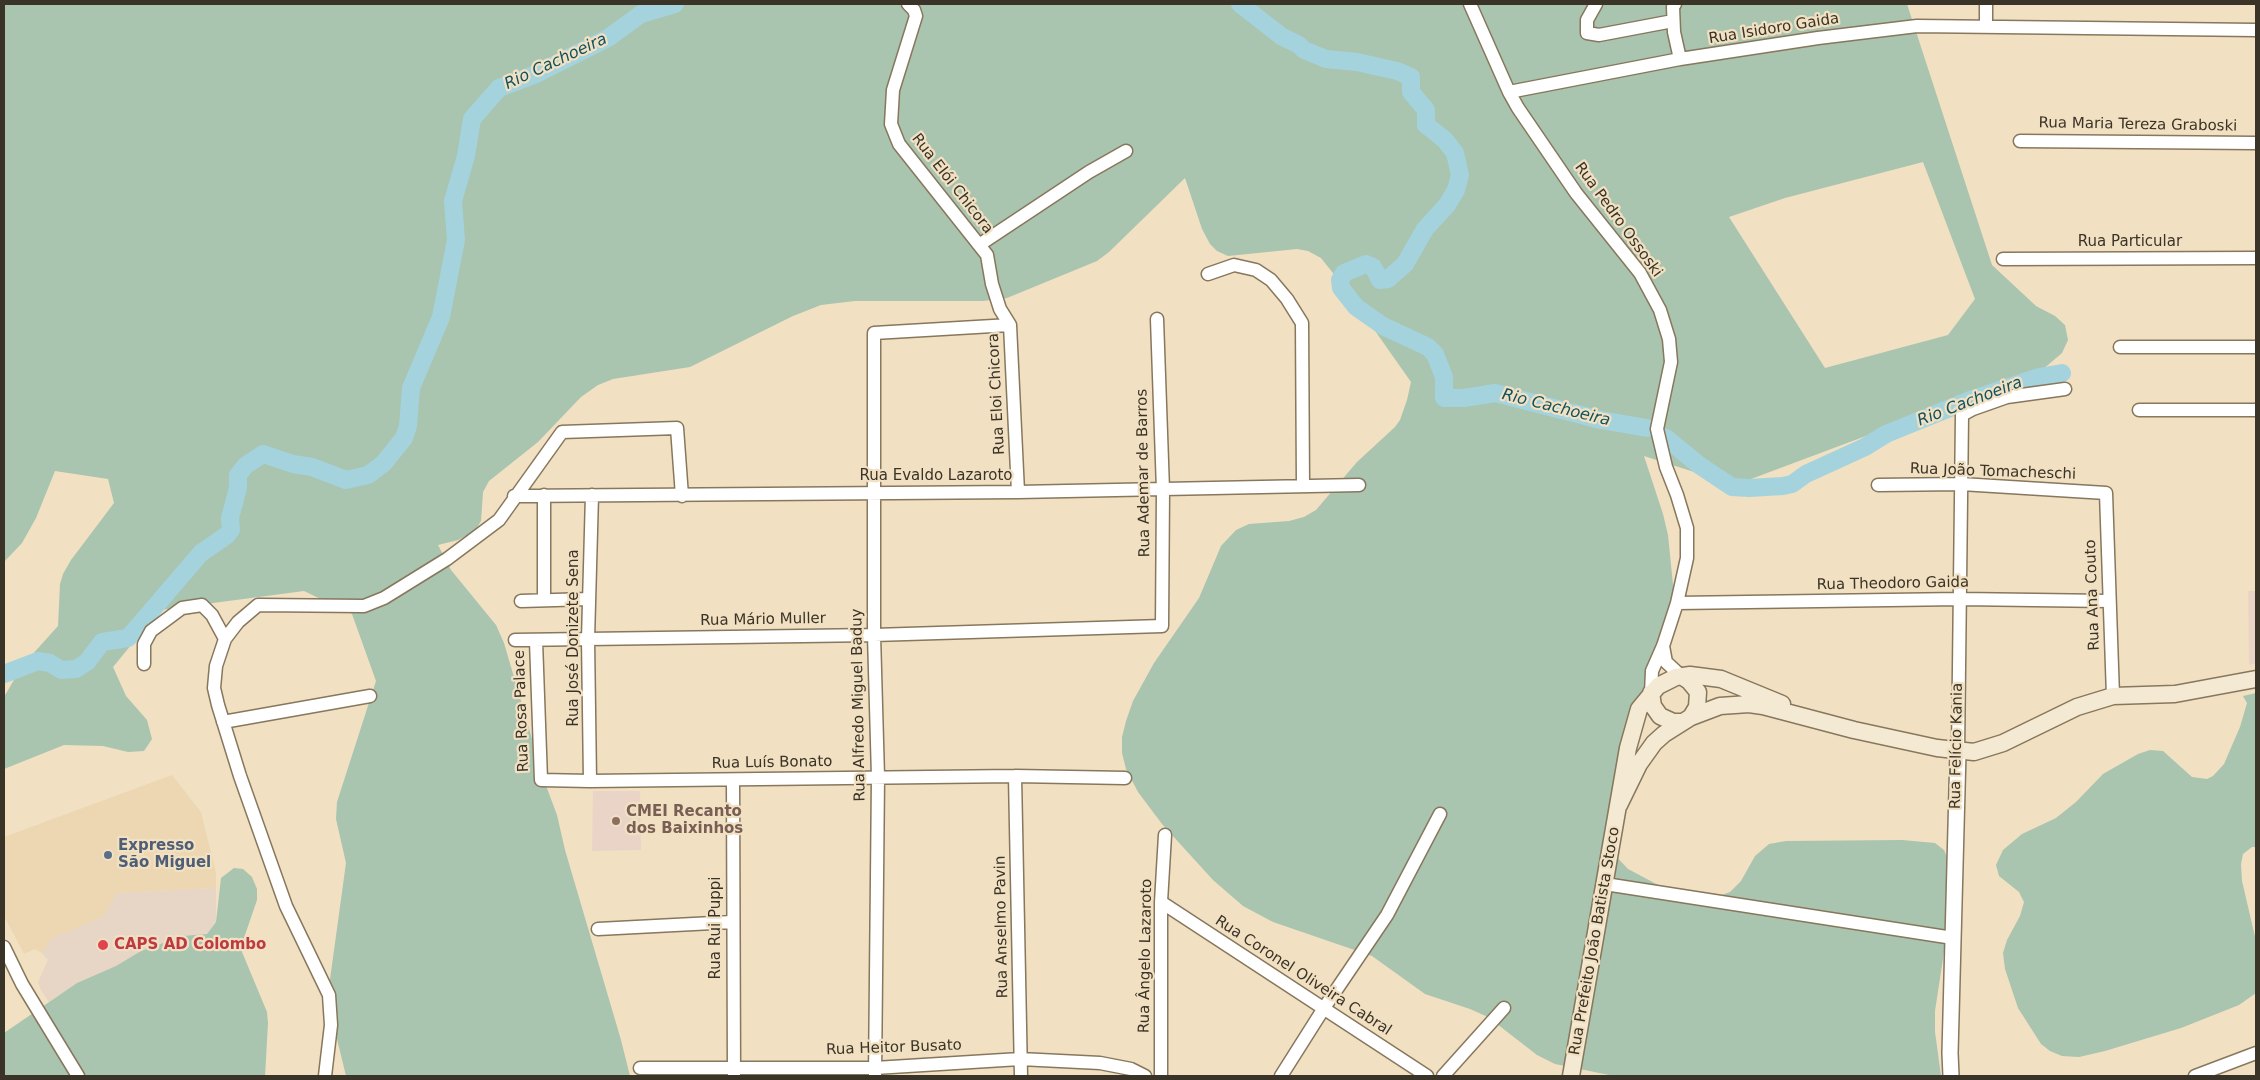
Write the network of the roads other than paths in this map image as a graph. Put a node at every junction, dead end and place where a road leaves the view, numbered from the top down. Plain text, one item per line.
1 (908, 4) edge
2 (1470, 4) edge
3 (1596, 4) edge
4 (1675, 4) edge
5 (1986, 4) edge
6 (1674, 21) junction
7 (1986, 26) junction
8 (2256, 30) edge
9 (1680, 59) junction
10 (1509, 92) junction
11 (2020, 140) dead end
12 (2256, 143) edge
13 (1126, 151) dead end
14 (979, 245) junction
15 (2256, 258) edge
16 (2003, 259) dead end
17 (1208, 274) dead end
18 (1157, 319) dead end
19 (1010, 325) junction
20 (2120, 347) dead end
21 (2256, 347) edge
22 (2065, 389) dead end
23 (2139, 410) dead end
24 (2256, 410) edge
25 (1359, 484) dead end
26 (1961, 484) junction
27 (1878, 485) dead end
28 (1303, 486) junction
29 (1163, 490) junction
30 (873, 492) junction
31 (1018, 492) junction
32 (2106, 493) joint
33 (544, 495) junction
34 (514, 496) junction
35 (592, 496) junction
36 (682, 496) junction
37 (589, 599) junction
38 (1960, 599) junction
39 (544, 600) junction
40 (2110, 600) junction
41 (521, 601) dead end
42 (1677, 603) junction
43 (1162, 626) joint
44 (874, 635) junction
45 (225, 639) junction
46 (588, 639) junction
47 (515, 640) dead end
48 (536, 641) junction
49 (1663, 646) junction
50 (144, 664) dead end
51 (1681, 676) junction
52 (2256, 679) edge
53 (1650, 693) junction
54 (370, 696) dead end
55 (2113, 696) junction
56 (1810, 719) junction
57 (1687, 720) junction
58 (223, 722) junction
59 (1958, 752) junction
60 (1015, 776) junction
61 (878, 777) junction
62 (1125, 778) dead end
63 (540, 780) joint
64 (733, 780) junction
65 (590, 782) junction
66 (1619, 805) junction
67 (1440, 814) dead end
68 (1165, 836) dead end
69 (1605, 884) junction
70 (1161, 902) junction
71 (732, 922) junction
72 (598, 929) dead end
73 (1953, 938) junction
74 (4, 947) edge
75 (1324, 1008) junction
76 (1504, 1008) dead end
77 (2256, 1052) edge
78 (1020, 1059) junction
79 (640, 1068) dead end
80 (734, 1072) edge
81 (875, 1072) edge
82 (78, 1076) edge
83 (325, 1076) edge
84 (1021, 1076) edge
85 (1145, 1076) edge
86 (1161, 1076) edge
87 (1281, 1076) edge
88 (1427, 1076) edge
89 (1443, 1076) edge
90 (1571, 1076) edge
91 (1951, 1076) edge
92 (2195, 1076) edge

1 - 14 street, Rua Elói Chicora
2 - 10 street, Rua Pedro Ossoski
3 - 6 street
4 - 6 street
5 - 7 street
6 - 9 street
7 - 8 street, Rua Isidoro Gaida
7 - 9 street, Rua Isidoro Gaida
9 - 10 street, Rua Isidoro Gaida
10 - 42 street, Rua Pedro Ossoski
11 - 12 street, Rua Maria Tereza Graboski
13 - 14 street
14 - 19 street, Rua Elói Chicora
15 - 16 street, Rua Particular
17 - 28 street
18 - 29 street, Rua Ademar de Barros
19 - 30 street, Rua Alfredo Miguel Baduy
19 - 31 street, Rua Eloi Chicora
20 - 21 street
22 - 26 street, Rua Felício Kania
23 - 24 street
25 - 28 street, Rua Evaldo Lazaroto
26 - 27 street, Rua João Tomacheschi
26 - 32 street, Rua João Tomacheschi
26 - 38 street, Rua Felício Kania
28 - 29 street, Rua Evaldo Lazaroto
29 - 31 street, Rua Evaldo Lazaroto
29 - 43 street, Rua Ademar de Barros
30 - 31 street, Rua Evaldo Lazaroto
30 - 36 street, Rua Evaldo Lazaroto
30 - 44 street, Rua Alfredo Miguel Baduy
32 - 40 street, Rua Ana Couto
33 - 34 street, Rua Evaldo Lazaroto
33 - 35 street, Rua Evaldo Lazaroto
33 - 39 street
34 - 36 street
34 - 45 street
35 - 36 street, Rua Evaldo Lazaroto
35 - 37 street, Rua José Donizete Sena
37 - 39 street
37 - 46 street, Rua José Donizete Sena
38 - 40 street, Rua Theodoro Gaida
38 - 42 street, Rua Theodoro Gaida
38 - 59 street, Rua Felício Kania
39 - 41 street
40 - 55 street, Rua Ana Couto
42 - 49 street, Rua Pedro Ossoski
43 - 44 street, Rua Mário Muller
44 - 46 street, Rua Mário Muller
44 - 61 street, Rua Alfredo Miguel Baduy
45 - 50 street
45 - 58 street
46 - 48 street, Rua Mário Muller
46 - 65 street, Rua José Donizete Sena
47 - 48 street, Rua Mário Muller
48 - 63 street, Rua Rosa Palace
49 - 51 street
49 - 53 street, Rua Pedro Ossoski
51 - 53 main road, Rua Prefeito João Batista Stoco
51 - 56 main road, Rua Prefeito João Batista Stoco
51 - 57 main road
52 - 55 main road, Rua Prefeito João Batista Stoco
53 - 57 main road
53 - 66 main road, Rua Prefeito João Batista Stoco
54 - 58 street
55 - 59 main road, Rua Prefeito João Batista Stoco
56 - 57 main road, Rua Prefeito João Batista Stoco
56 - 59 main road, Rua Prefeito João Batista Stoco
57 - 66 main road, Rua Prefeito João Batista Stoco
58 - 83 street
59 - 73 street, Rua Felício Kania
60 - 61 street, Rua Luís Bonato
60 - 62 street, Rua Luís Bonato
60 - 78 street, Rua Anselmo Pavin
61 - 64 street, Rua Luís Bonato
61 - 81 street, Rua Alfredo Miguel Baduy
63 - 65 street, Rua Luís Bonato
64 - 65 street, Rua Luís Bonato
64 - 71 street, Rua Rui Puppi
66 - 69 main road, Rua Prefeito João Batista Stoco
67 - 75 street
68 - 70 street, Rua Ângelo Lazaroto
69 - 73 street
69 - 90 main road, Rua Prefeito João Batista Stoco
70 - 75 street, Rua Coronel Oliveira Cabral
70 - 86 street, Rua Ângelo Lazaroto
71 - 72 street
71 - 80 street, Rua Rui Puppi
73 - 91 street, Rua Felício Kania
74 - 82 street
75 - 87 street
75 - 88 street, Rua Coronel Oliveira Cabral
76 - 89 street
77 - 92 street
78 - 81 street, Rua Heitor Busato
78 - 84 street, Rua Anselmo Pavin
78 - 85 street, Rua Heitor Busato
79 - 80 street, Rua Heitor Busato
80 - 81 street, Rua Heitor Busato

